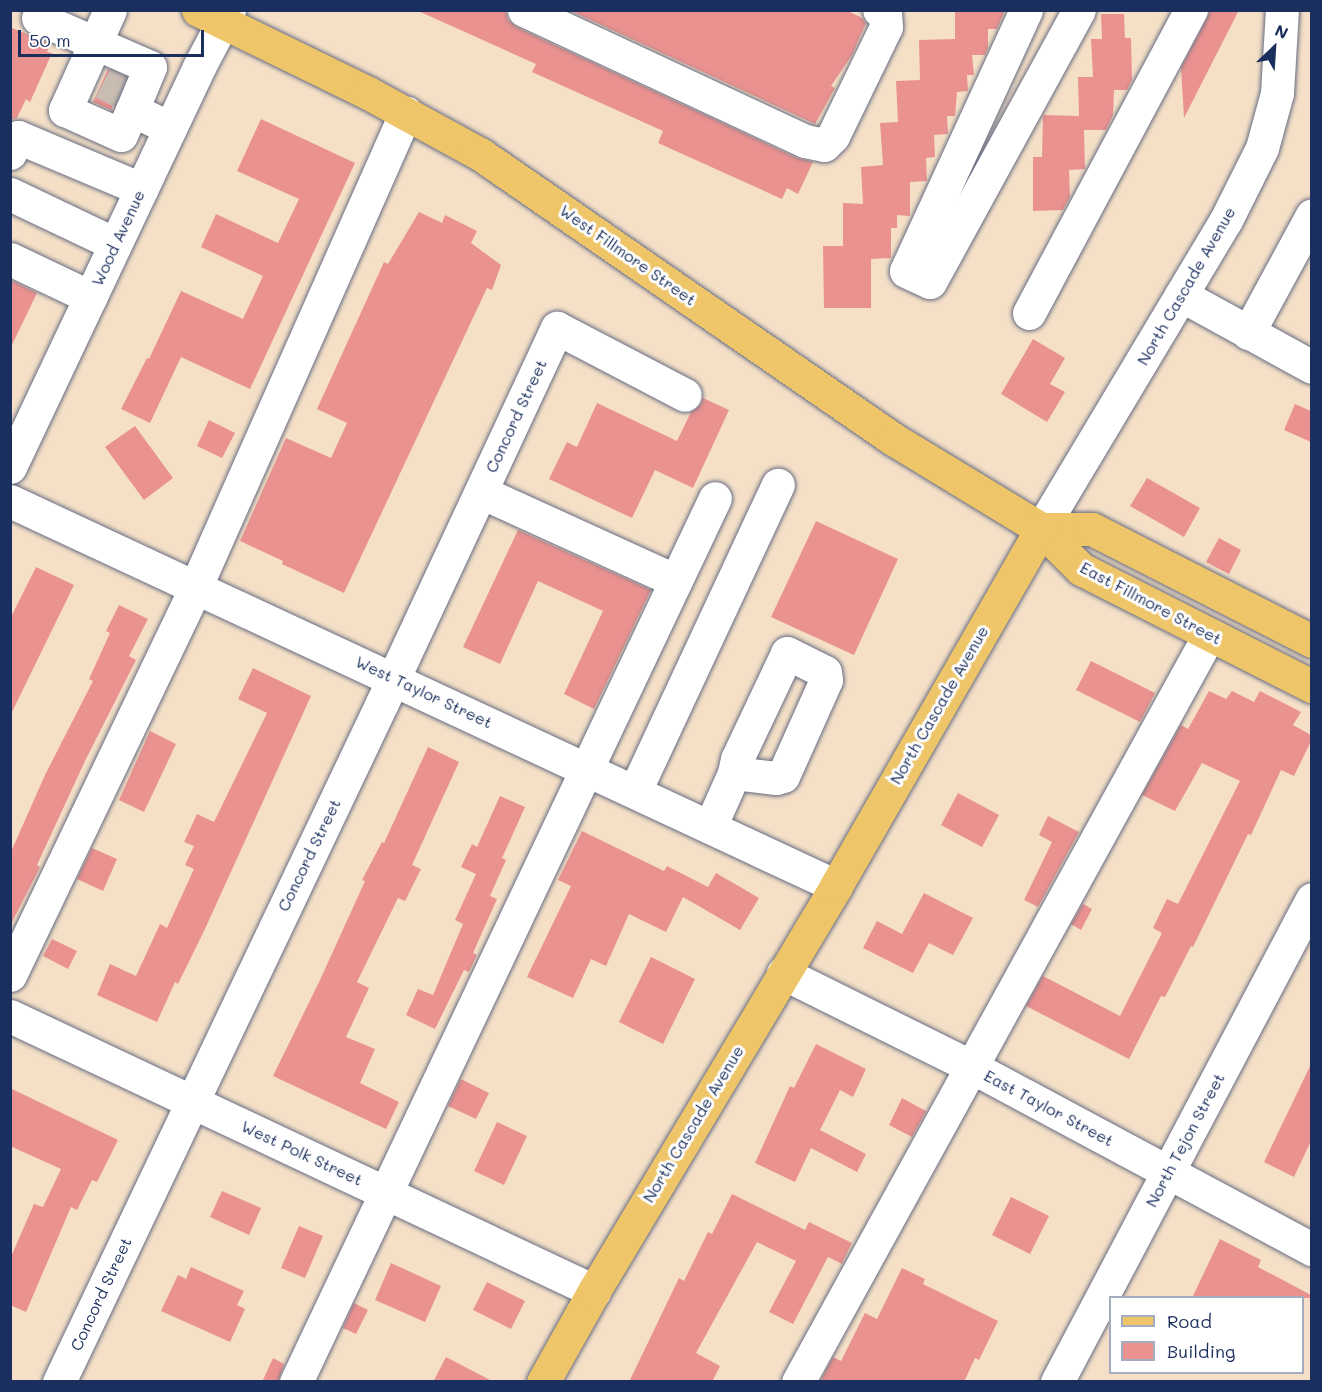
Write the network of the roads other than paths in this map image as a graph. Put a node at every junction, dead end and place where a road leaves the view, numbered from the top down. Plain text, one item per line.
1 (110, 10) edge
2 (524, 10) edge
3 (879, 10) edge
4 (1191, 10) edge
5 (1282, 10) edge
6 (217, 15) edge
7 (1024, 15) edge
8 (38, 18) dead end
9 (1071, 24) edge
10 (95, 42) junction
11 (116, 92) junction
12 (405, 112) junction
13 (170, 128) junction
14 (10, 153) edge
15 (141, 189) junction
16 (10, 194) edge
17 (1311, 215) edge
18 (116, 244) junction
19 (10, 259) edge
20 (1181, 295) junction
21 (90, 297) junction
22 (1029, 314) dead end
23 (1248, 333) junction
24 (1311, 367) edge
25 (685, 395) dead end
26 (10, 468) edge
27 (778, 485) dead end
28 (481, 492) junction
29 (715, 498) dead end
30 (10, 501) edge
31 (1041, 529) junction
32 (676, 581) junction
33 (196, 586) junction
34 (1209, 634) junction
35 (1311, 641) edge
36 (394, 678) junction
37 (1311, 686) edge
38 (586, 769) junction
39 (734, 773) dead end
40 (635, 791) junction
41 (710, 827) junction
42 (836, 886) junction
43 (1311, 899) edge
44 (783, 973) junction
45 (10, 975) edge
46 (10, 1016) edge
47 (972, 1067) junction
48 (192, 1101) junction
49 (1169, 1171) junction
50 (385, 1192) junction
51 (1311, 1249) edge
52 (594, 1291) junction
53 (59, 1382) edge
54 (297, 1382) edge
55 (543, 1382) edge
56 (798, 1382) edge
57 (1057, 1382) edge

1 - 10 street
2 - 3 street
4 - 22 street
5 - 20 street, North Cascade Avenue
6 - 12 main road, West Fillmore Street
6 - 13 street, Wood Avenue
7 - 9 street
7 - 9 street
8 - 10 street
10 - 11 street
10 - 11 street
11 - 13 street
12 - 31 main road, West Fillmore Street
12 - 33 street
13 - 15 street, Wood Avenue
14 - 15 street
15 - 18 street, Wood Avenue
16 - 18 street
17 - 23 street
18 - 21 street, Wood Avenue
19 - 21 street
20 - 23 street
20 - 31 street, North Cascade Avenue
21 - 26 street, Wood Avenue
23 - 24 street
25 - 28 street, Concord Street
27 - 40 street
28 - 32 street
28 - 36 street, Concord Street
29 - 32 street
30 - 33 street, West Taylor Street
31 - 34 main road, East Fillmore Street
31 - 35 main road
31 - 42 main road, North Cascade Avenue
32 - 38 street
33 - 36 street, West Taylor Street
33 - 45 street
34 - 37 main road, East Fillmore Street
34 - 47 street
36 - 38 street, West Taylor Street
36 - 48 street, Concord Street
38 - 40 street, West Taylor Street
38 - 50 street
39 - 41 street
40 - 41 street, West Taylor Street
41 - 42 street, West Taylor Street
42 - 44 main road, North Cascade Avenue
43 - 49 street, North Tejon Street
44 - 47 street, East Taylor Street
44 - 52 main road, North Cascade Avenue
46 - 48 street, West Polk Street
47 - 49 street, East Taylor Street
47 - 56 street
48 - 50 street, West Polk Street
48 - 53 street, Concord Street
49 - 51 street, East Taylor Street
49 - 57 street, North Tejon Street
50 - 52 street, West Polk Street
50 - 54 street
52 - 55 main road, North Cascade Avenue

